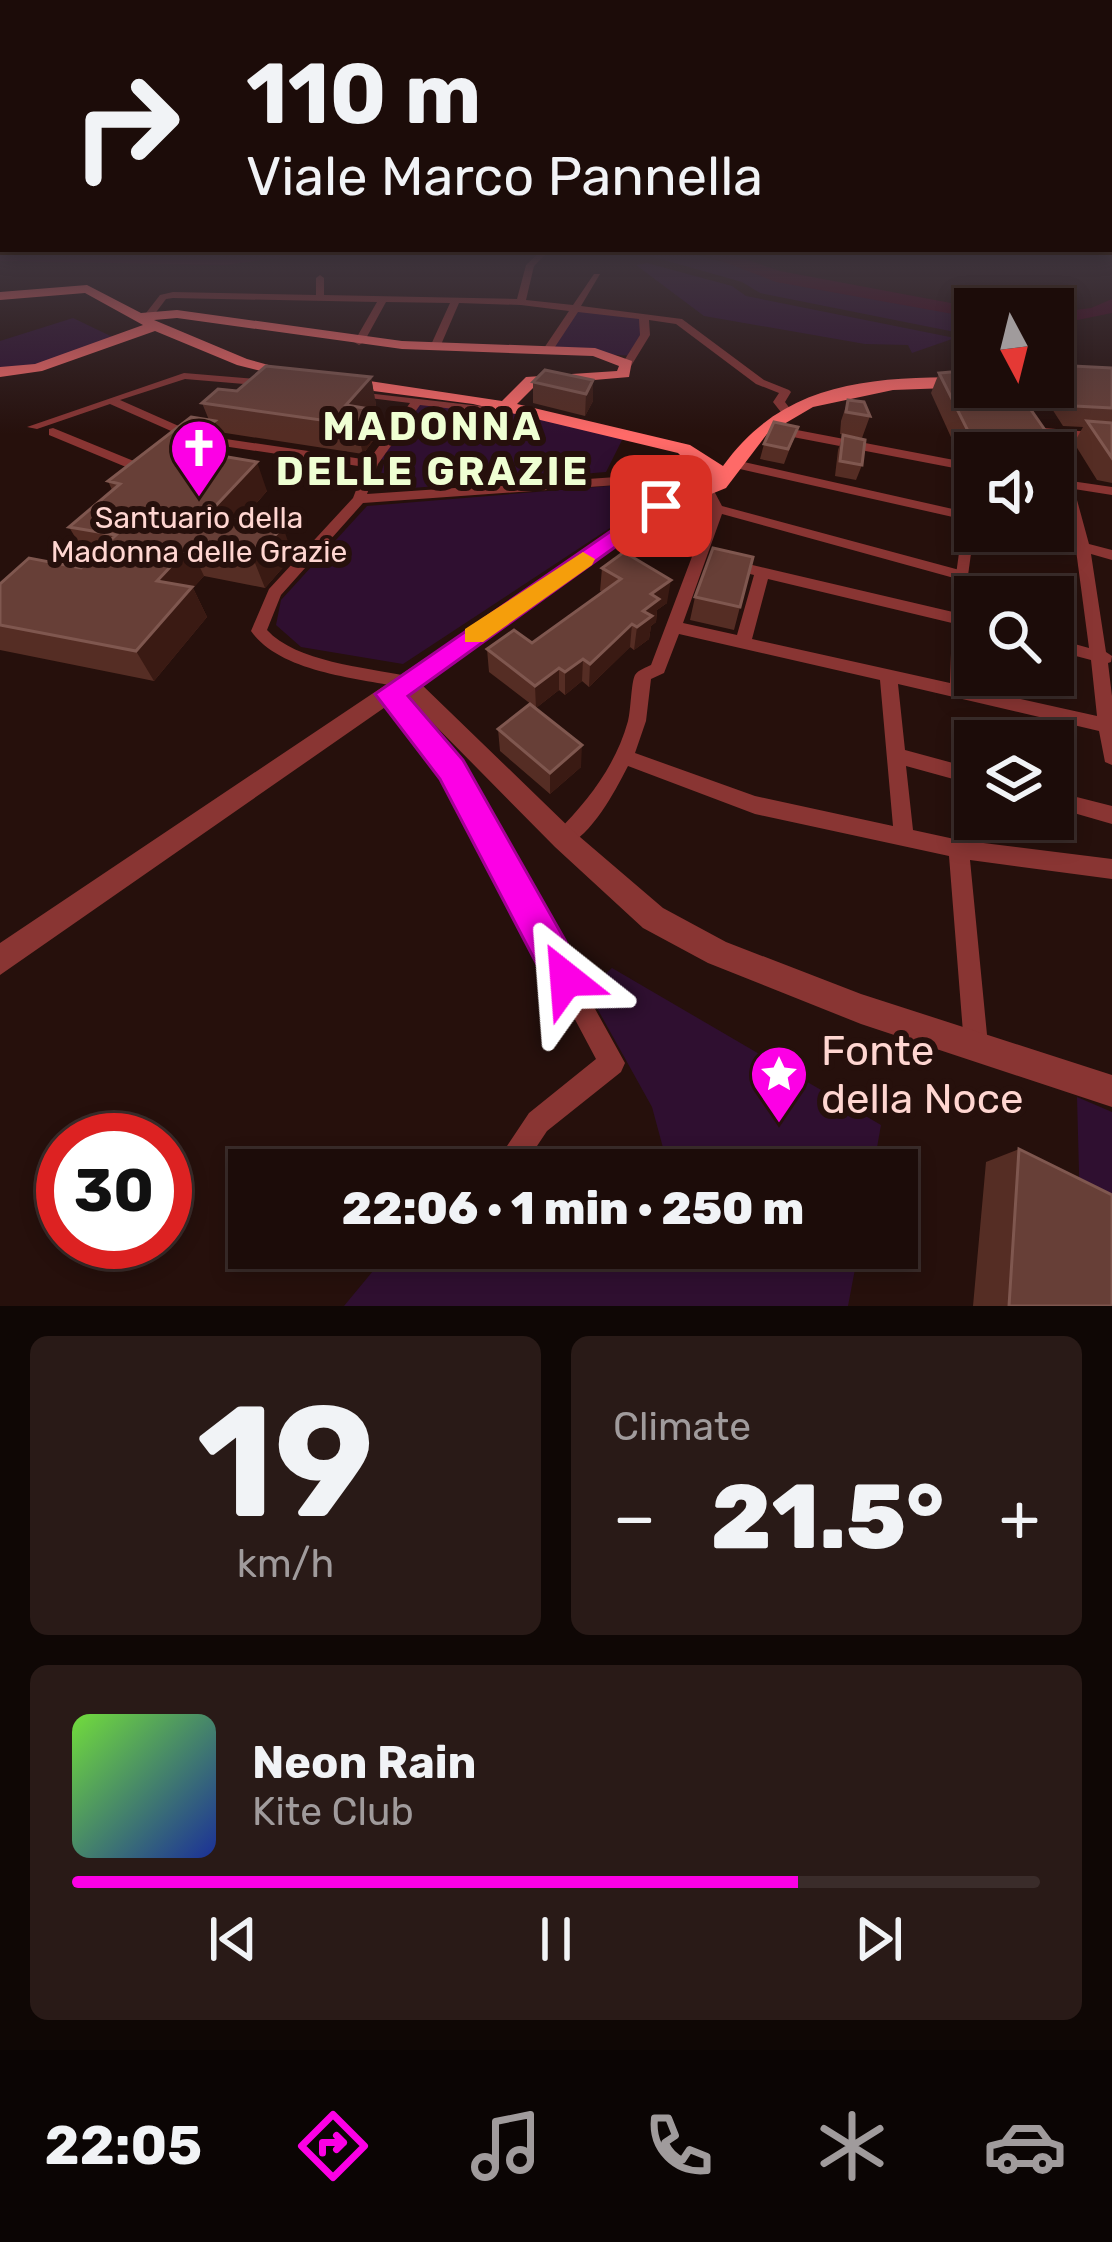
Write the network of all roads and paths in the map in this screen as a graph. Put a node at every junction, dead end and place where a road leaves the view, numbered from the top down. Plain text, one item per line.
1 (133, 312) edge
2 (154, 312) edge
3 (376, 312) edge
4 (451, 312) edge
5 (568, 312) edge
6 (604, 312) edge
7 (644, 318) junction
8 (149, 319) junction
9 (359, 342) junction
10 (435, 347) junction
11 (547, 351) junction
12 (628, 364) junction
13 (0, 372) edge
14 (254, 382) junction
15 (954, 383) edge
16 (318, 384) junction
17 (238, 395) edge
18 (110, 400) junction
19 (417, 401) junction
20 (506, 406) junction
21 (788, 414) junction
22 (1035, 417) edge
23 (206, 422) edge
24 (33, 427) dead end
25 (763, 428) junction
26 (52, 432) dead end
27 (1045, 432) edge
28 (190, 435) junction
29 (1074, 435) edge
30 (1112, 438) edge
31 (174, 446) edge
32 (158, 458) edge
33 (372, 464) junction
34 (954, 464) edge
35 (706, 470) junction
36 (1074, 485) edge
37 (1112, 491) edge
38 (681, 492) joint
39 (359, 499) junction
40 (954, 515) edge
41 (1074, 525) edge
42 (1074, 546) edge
43 (1082, 548) junction
44 (966, 552) edge
45 (1112, 555) edge
46 (702, 560) junction
47 (762, 572) junction
48 (962, 575) joint
49 (954, 618) edge
50 (674, 627) junction
51 (743, 642) junction
52 (1074, 649) edge
53 (1107, 658) edge
54 (888, 675) junction
55 (954, 691) edge
56 (391, 693) junction
57 (976, 696) edge
58 (1109, 726) edge
59 (896, 755) junction
60 (625, 757) junction
61 (1112, 758) edge
62 (954, 771) edge
63 (1074, 805) edge
64 (1112, 815) edge
65 (904, 838) junction
66 (564, 839) junction
67 (959, 849) junction
68 (1112, 869) edge
69 (0, 960) edge
70 (976, 1046) junction
71 (1112, 1091) edge
72 (519, 1149) edge

1 - 8 main road
2 - 8 street
3 - 9 street
4 - 10 street
5 - 11 street
6 - 7 street
7 - 12 street
7 - 21 street
8 - 9 main road
8 - 13 main road
8 - 16 main road
9 - 10 main road
10 - 11 main road
11 - 12 main road
12 - 20 main road
14 - 16 street
14 - 17 street
14 - 18 street
15 - 21 main road
16 - 19 street
16 - 20 main road
18 - 24 street
18 - 28 street
19 - 20 street
19 - 33 street
20 - 35 main road
21 - 25 main road
22 - 27 street
23 - 28 street
25 - 34 street
25 - 35 main road
26 - 32 street
28 - 31 street
28 - 33 street
29 - 30 street
33 - 39 street
35 - 38 main road
35 - 39 street
35 - 40 street
35 - 46 street
35 - 48 street
36 - 37 street
38 - 56 street
39 - 56 street
41 - 43 street
42 - 43 street
43 - 45 street
43 - 53 street
44 - 48 street
46 - 47 street
46 - 50 street
47 - 49 street
47 - 51 street
50 - 51 street
50 - 60 street
51 - 54 street
52 - 53 street
53 - 58 street
54 - 55 street
54 - 59 street
56 - 66 street
56 - 69 street
56 - 72 street
57 - 58 street
58 - 61 street
59 - 62 street
59 - 65 street
60 - 65 street
60 - 66 street
63 - 64 street
65 - 67 street
66 - 70 street
67 - 68 street
67 - 70 street
70 - 71 street

